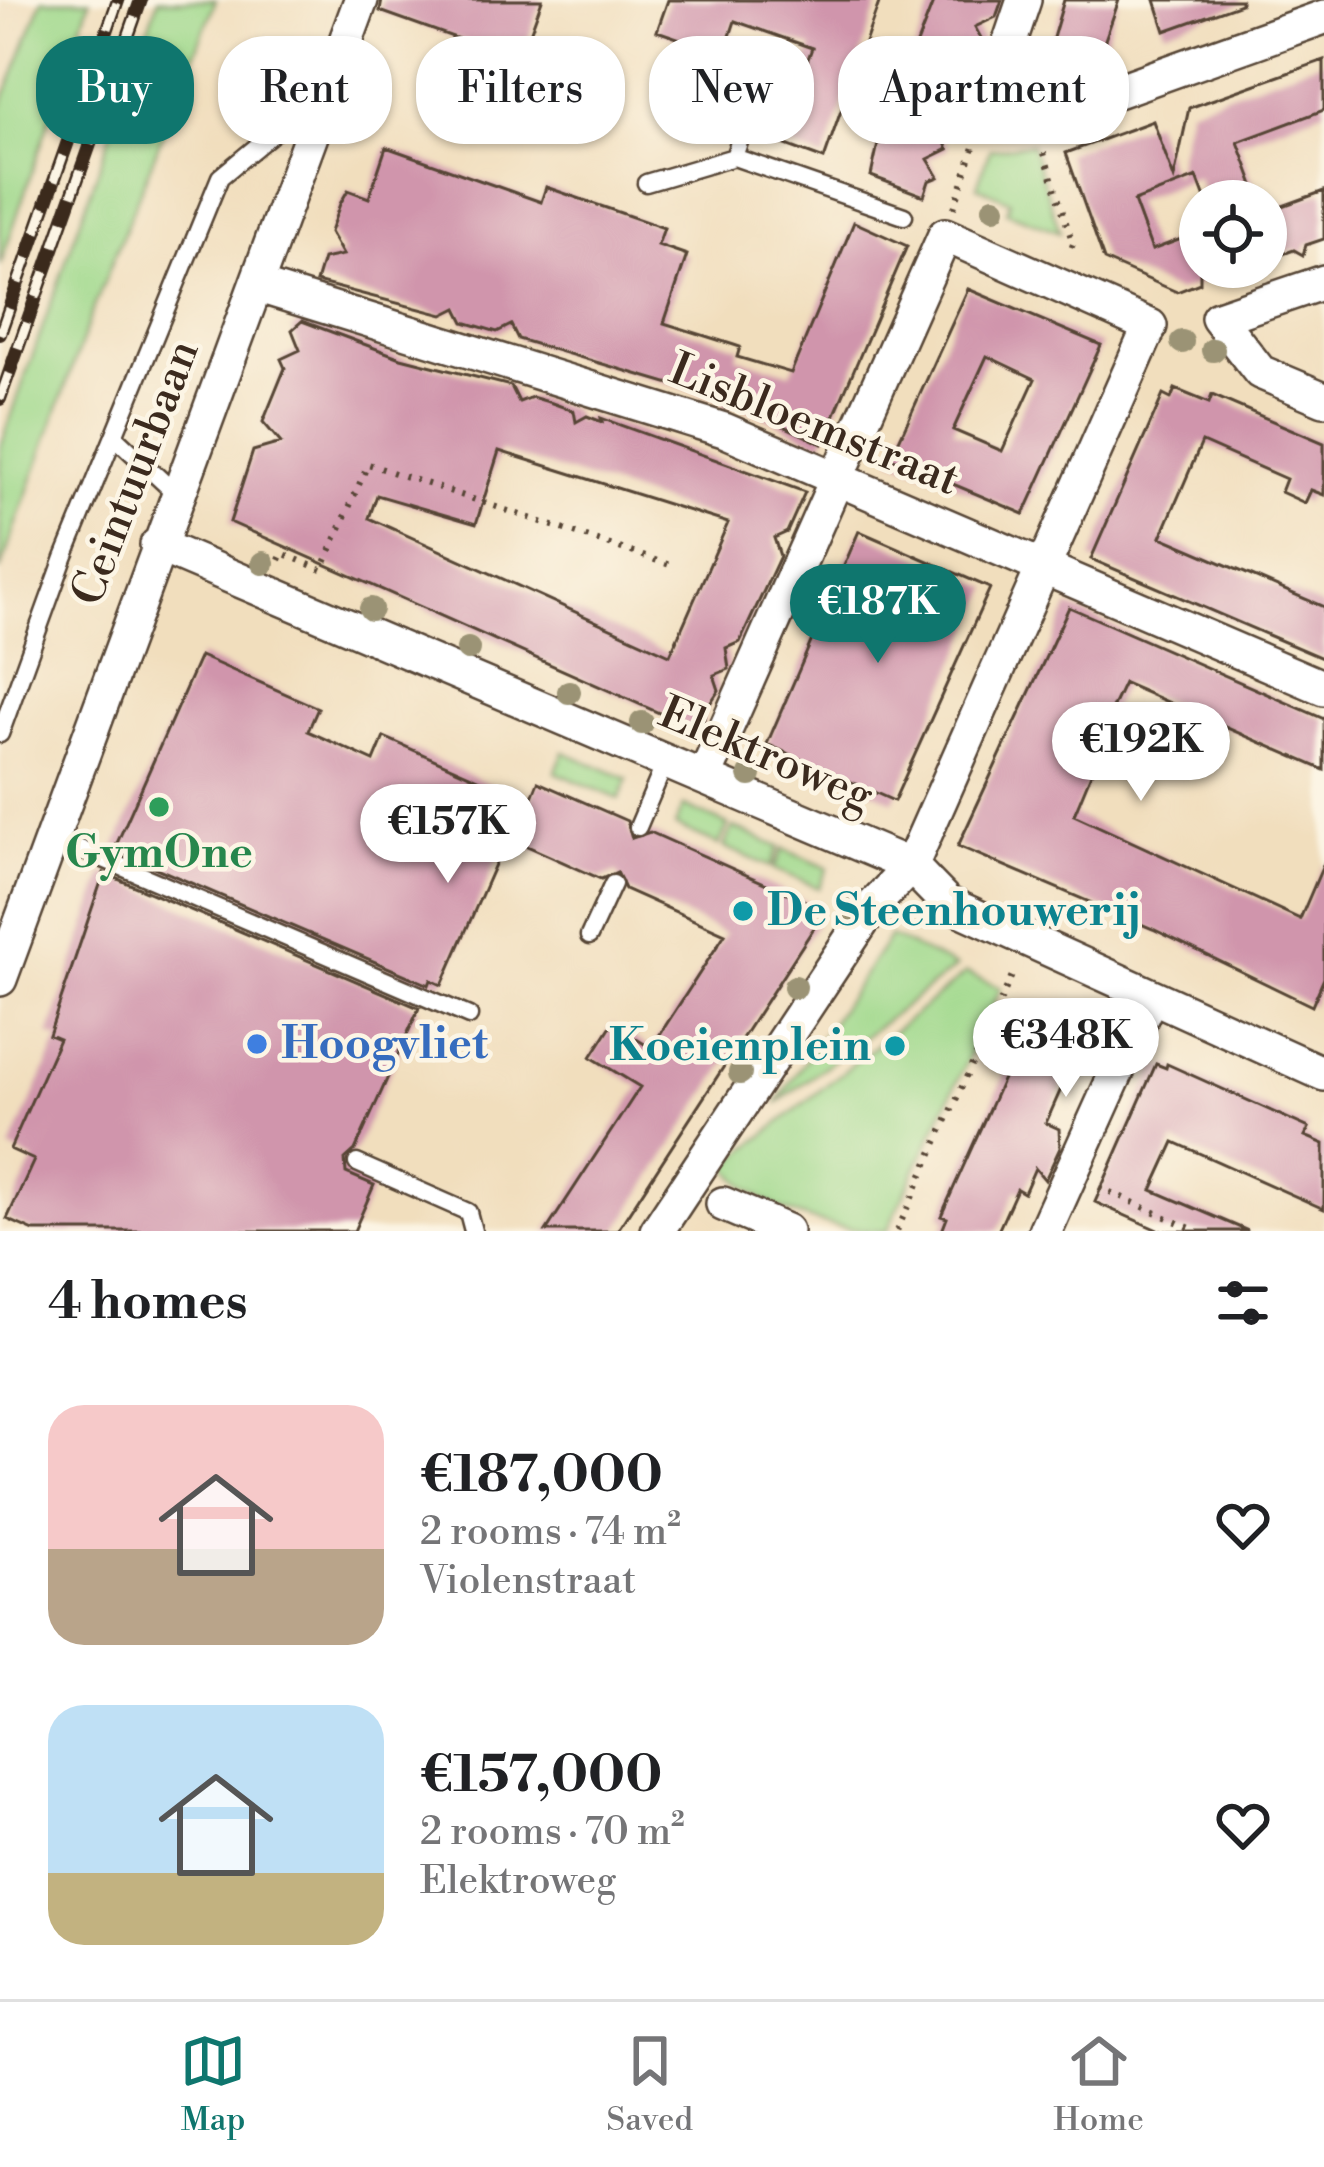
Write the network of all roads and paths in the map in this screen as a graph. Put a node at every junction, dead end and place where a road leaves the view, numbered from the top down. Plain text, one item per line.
1 (361, 0) edge
2 (1024, 0) edge
3 (1324, 17) edge
4 (348, 36) edge
5 (1012, 36) edge
6 (1129, 87) edge
7 (260, 144) edge
8 (308, 144) edge
9 (738, 144) edge
10 (975, 144) edge
11 (1041, 144) edge
12 (734, 157) junction
13 (646, 183) dead end
14 (904, 216) dead end
15 (945, 235) junction
16 (1324, 282) edge
17 (1061, 283) junction
18 (256, 285) junction
19 (1324, 399) edge
20 (114, 436) junction
21 (837, 480) junction
22 (175, 494) junction
23 (157, 545) junction
24 (670, 565) dead end
25 (1041, 565) junction
26 (265, 591) junction
27 (1324, 688) edge
28 (0, 734) edge
29 (666, 761) junction
30 (704, 778) junction
31 (638, 826) dead end
32 (50, 836) junction
33 (910, 866) junction
34 (613, 884) dead end
35 (589, 936) dead end
36 (1027, 940) junction
37 (0, 979) edge
38 (1150, 998) junction
39 (469, 1016) dead end
40 (1324, 1074) edge
41 (357, 1163) dead end
42 (1096, 1185) dead end
43 (723, 1204) dead end
44 (473, 1231) edge
45 (657, 1231) edge
46 (786, 1231) edge
47 (896, 1231) edge
48 (1045, 1231) edge
49 (1198, 1231) edge

1 - 4 street, Ceintuurbaan
2 - 5 street
3 - 6 street
7 - 20 lane
8 - 18 street, Ceintuurbaan
9 - 12 lane
10 - 15 path
11 - 17 path
12 - 13 lane
12 - 14 lane
15 - 17 street
15 - 21 street
16 - 19 street
17 - 25 street
18 - 21 street, Lisbloemstraat
18 - 22 street, Ceintuurbaan
20 - 22 lane
20 - 28 lane
21 - 25 street, Lisbloemstraat
21 - 30 street
22 - 23 street, Ceintuurbaan
23 - 26 street, Elektroweg
23 - 32 street, Ceintuurbaan
24 - 26 path
25 - 27 street, Lisbloemstraat
25 - 33 street
26 - 29 street, Elektroweg
29 - 30 street, Elektroweg
29 - 31 lane
30 - 33 street, Elektroweg
32 - 37 street, Ceintuurbaan
32 - 39 lane
33 - 36 street, Elektroweg
33 - 45 street
34 - 35 lane
36 - 38 street, Elektroweg
36 - 47 path
38 - 40 street, Elektroweg
38 - 48 street
41 - 44 lane
42 - 49 path
43 - 46 street

